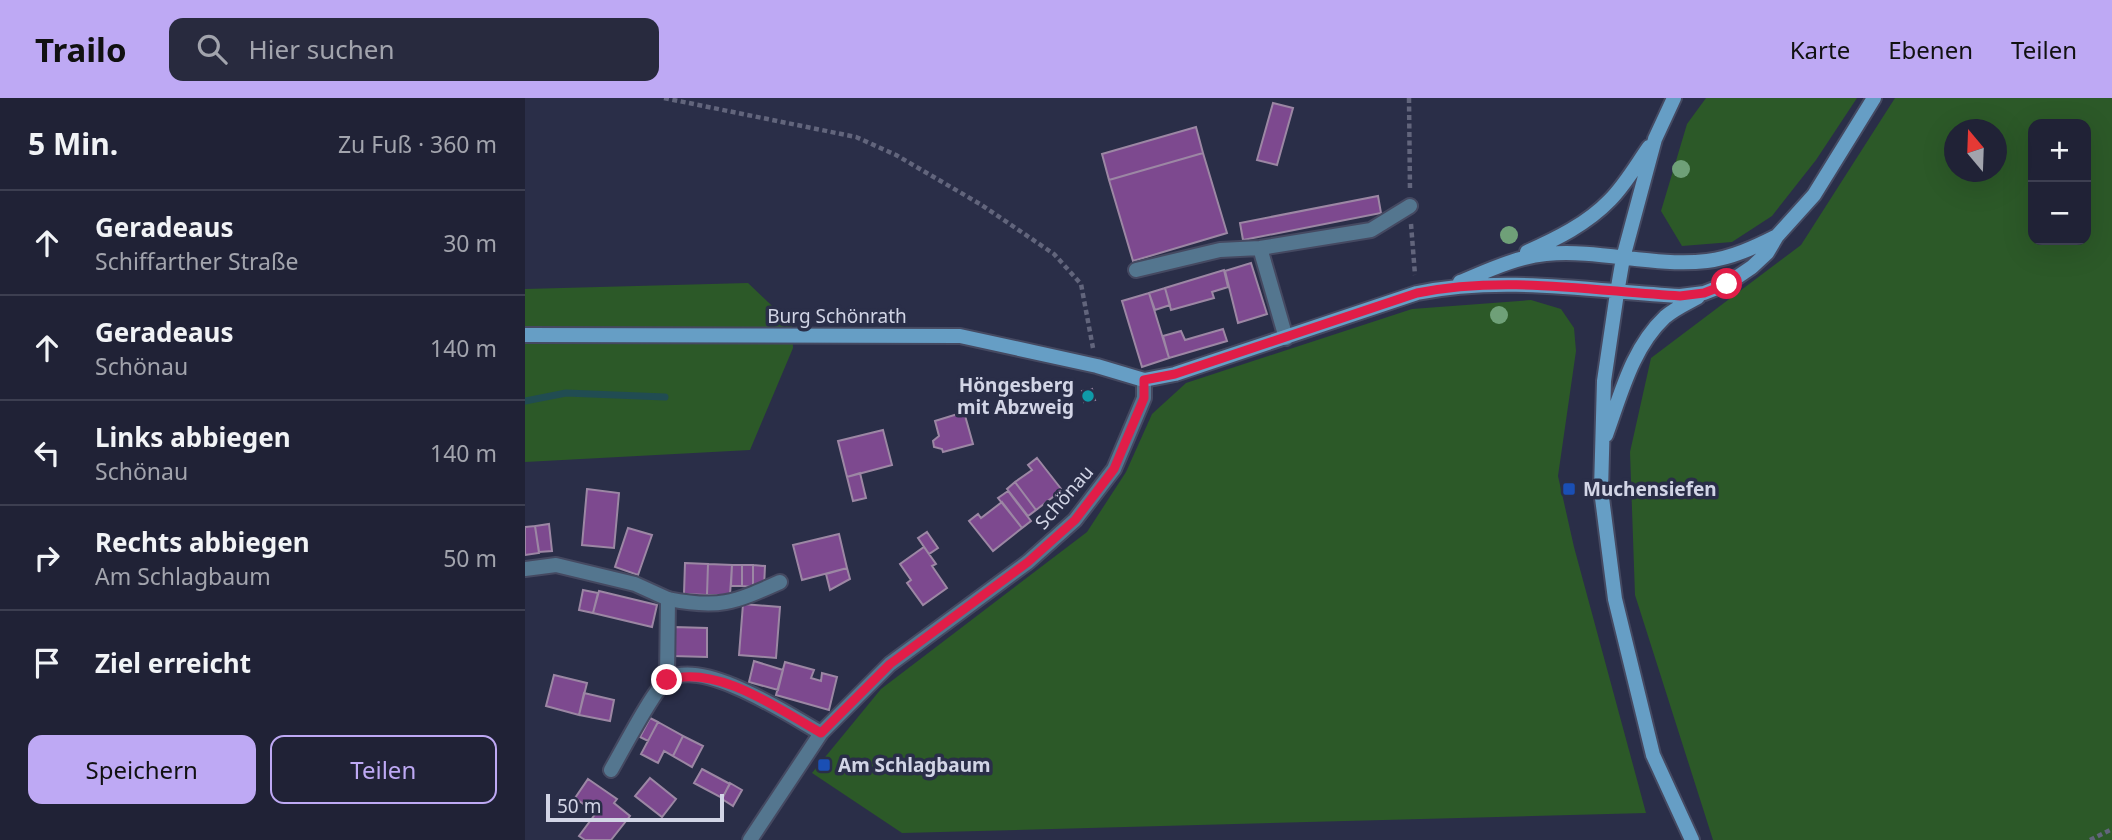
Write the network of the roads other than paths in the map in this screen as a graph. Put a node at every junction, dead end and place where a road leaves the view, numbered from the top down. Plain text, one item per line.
1 (1675, 98) edge
2 (1874, 98) edge
3 (1655, 139) junction
4 (1410, 206) dead end
5 (1777, 236) junction
6 (1260, 248) junction
7 (1623, 258) junction
8 (1500, 265) junction
9 (1136, 270) dead end
10 (1452, 286) junction
11 (1617, 293) junction
12 (1704, 293) junction
13 (525, 335) edge
14 (1286, 338) junction
15 (1144, 380) junction
16 (1600, 449) junction
17 (525, 569) edge
18 (781, 582) dead end
19 (667, 599) junction
20 (667, 680) junction
21 (821, 733) junction
22 (611, 770) dead end
23 (750, 840) edge
24 (1692, 840) edge

1 - 3 street
2 - 5 street
3 - 7 street
3 - 8 street
4 - 6 street
5 - 7 street
5 - 12 street
6 - 9 street
6 - 14 street
7 - 8 street
7 - 11 street
8 - 10 street
10 - 11 street
10 - 14 street
11 - 12 street
11 - 16 street
12 - 16 street
13 - 15 street, Burg Schönrath
14 - 15 street
15 - 21 street, Schönau
16 - 24 street
17 - 19 street
18 - 19 street
19 - 20 street
20 - 21 street
20 - 22 street
21 - 23 street, Schönau

